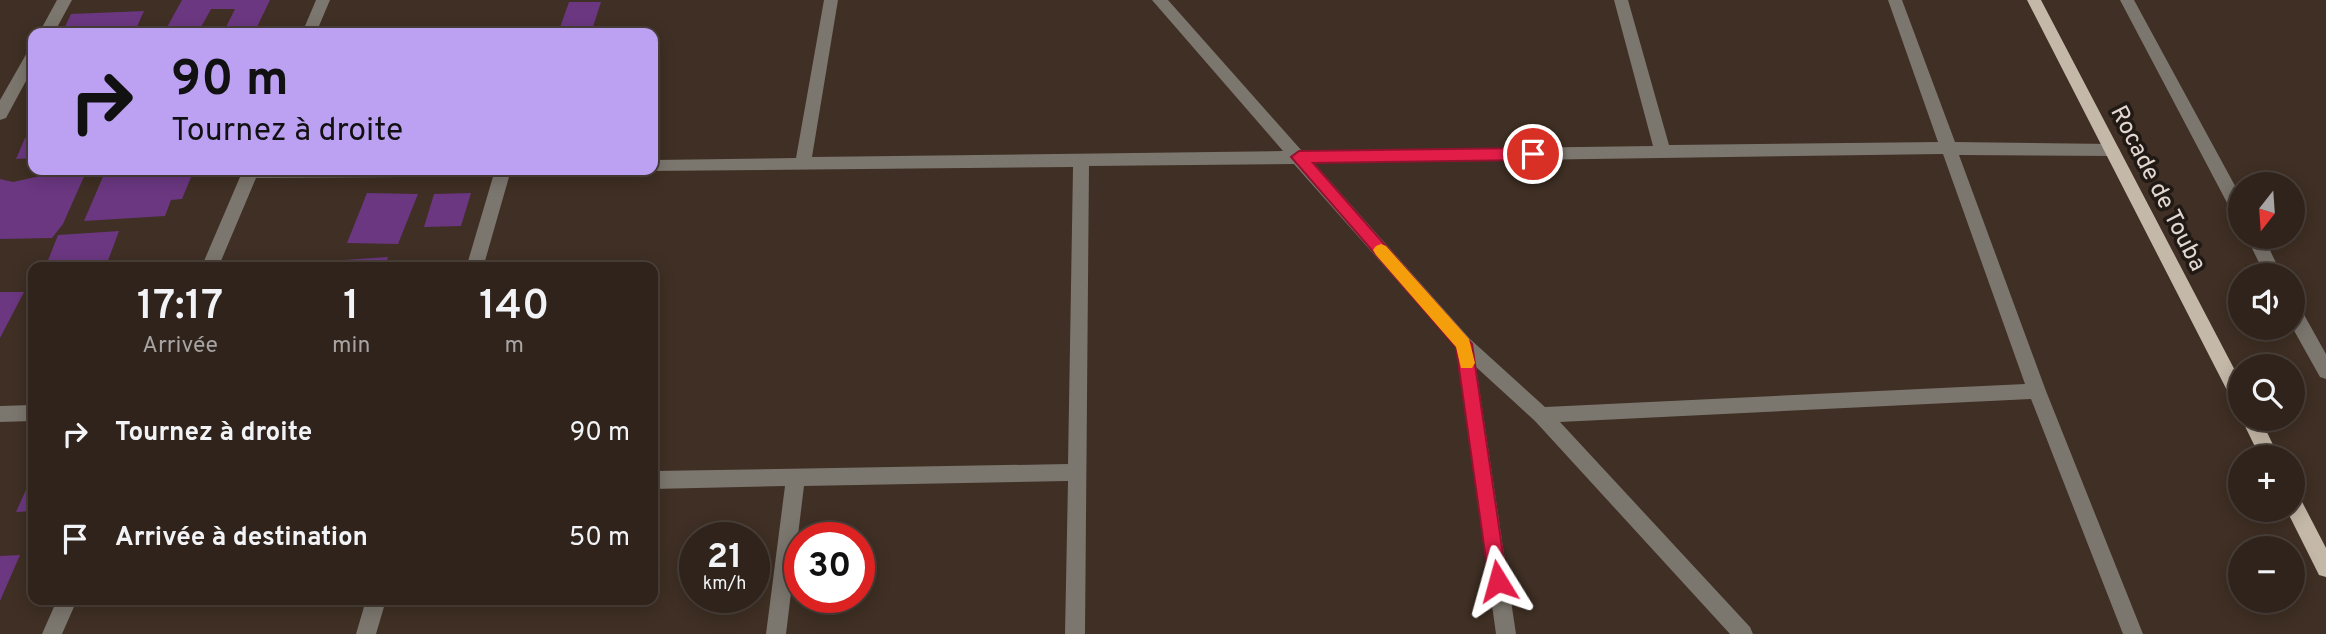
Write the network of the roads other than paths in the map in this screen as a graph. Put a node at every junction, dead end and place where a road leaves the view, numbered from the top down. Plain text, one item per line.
1 (65, 0) edge
2 (323, 0) edge
3 (831, 0) edge
4 (1159, 0) edge
5 (1621, 0) edge
6 (1895, 0) edge
7 (2034, 0) edge
8 (2127, 0) edge
9 (49, 28) edge
10 (311, 28) edge
11 (28, 64) edge
12 (0, 114) edge
13 (1948, 148) junction
14 (2112, 150) junction
15 (1663, 153) junction
16 (1299, 157) junction
17 (1081, 160) junction
18 (803, 164) junction
19 (658, 166) edge
20 (248, 175) edge
21 (502, 175) edge
22 (2228, 189) edge
23 (212, 262) edge
24 (476, 262) edge
25 (2305, 333) edge
26 (1464, 344) junction
27 (2326, 371) edge
28 (2228, 375) edge
29 (2037, 391) junction
30 (28, 413) edge
31 (0, 414) edge
32 (1541, 415) junction
33 (1077, 472) junction
34 (796, 476) junction
35 (658, 480) edge
36 (2302, 522) edge
37 (2326, 568) edge
38 (65, 605) edge
39 (375, 605) edge
40 (52, 634) edge
41 (366, 634) edge
42 (776, 634) edge
43 (1075, 634) edge
44 (1506, 634) edge
45 (1744, 634) edge
46 (2133, 634) edge

1 - 9 street
2 - 10 street
3 - 18 street
4 - 16 street
5 - 15 street
6 - 13 street
7 - 14 main road, Rocade de Touba
8 - 22 street
11 - 12 street
13 - 14 street
13 - 15 street
13 - 29 street
14 - 28 main road, Rocade de Touba
15 - 16 street
16 - 17 street
16 - 26 street
17 - 18 street
17 - 33 street
18 - 19 street
20 - 23 street
21 - 24 street
25 - 27 street
26 - 32 street
26 - 44 street
29 - 32 street
29 - 46 street
30 - 31 street
32 - 45 street
33 - 34 street
33 - 43 street
34 - 35 street
34 - 42 street
36 - 37 main road
38 - 40 street
39 - 41 street

